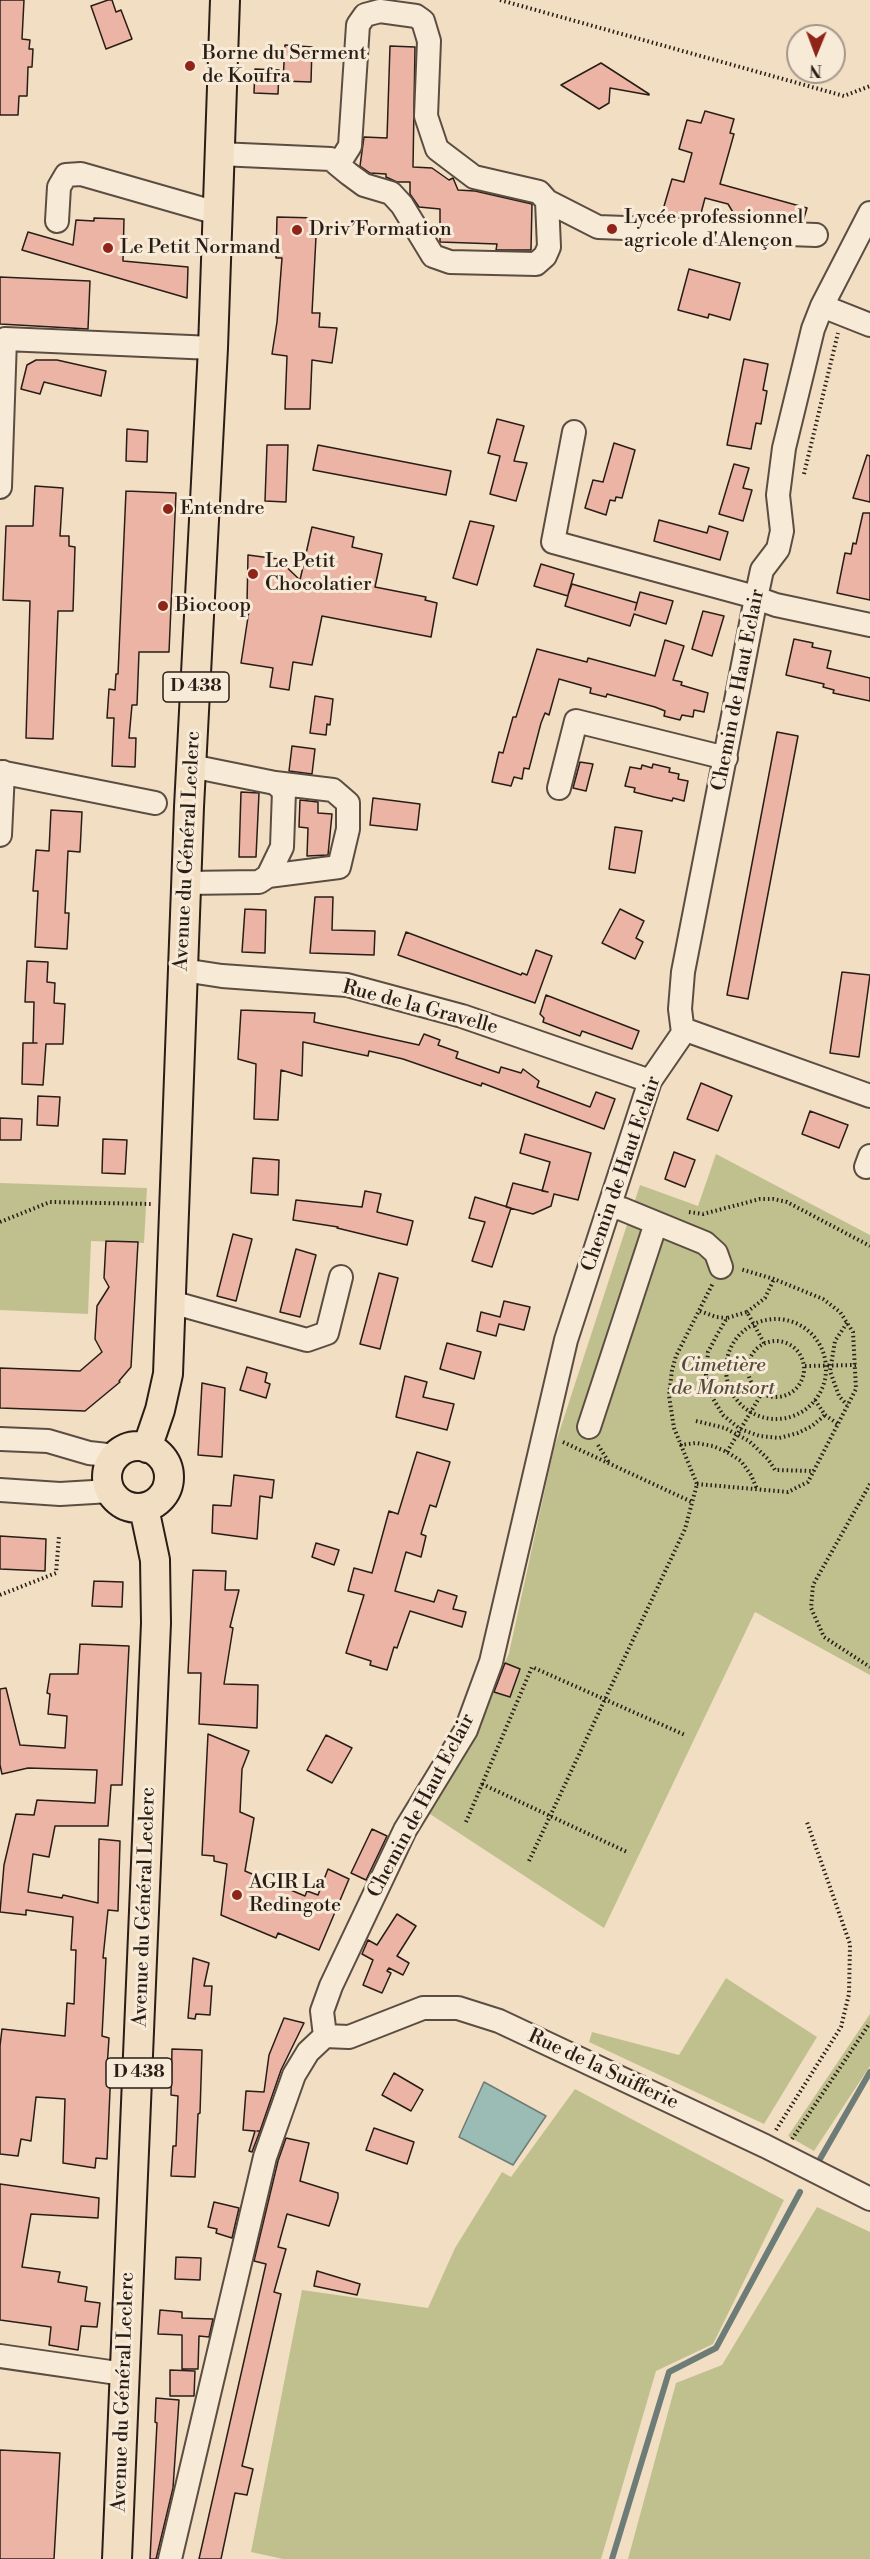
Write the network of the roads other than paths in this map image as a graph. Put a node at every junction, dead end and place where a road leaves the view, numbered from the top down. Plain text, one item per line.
1 (225, 0) edge
2 (219, 154) junction
3 (338, 165) junction
4 (548, 201) junction
5 (217, 213) junction
6 (870, 213) edge
7 (57, 221) dead end
8 (816, 235) dead end
9 (822, 306) junction
10 (870, 325) edge
11 (213, 348) junction
12 (1, 431) edge
13 (574, 432) dead end
14 (0, 487) edge
15 (756, 598) junction
16 (870, 625) edge
17 (726, 758) junction
18 (191, 766) junction
19 (1, 772) edge
20 (275, 783) junction
21 (559, 788) dead end
22 (155, 803) dead end
23 (0, 835) edge
24 (268, 876) junction
25 (186, 883) junction
26 (183, 970) junction
27 (683, 1029) junction
28 (650, 1081) junction
29 (870, 1096) edge
30 (610, 1207) junction
31 (656, 1223) junction
32 (721, 1267) road end
33 (340, 1277) dead end
34 (171, 1302) junction
35 (589, 1428) dead end
36 (0, 1439) edge
37 (147, 1448) junction
38 (116, 1456) junction
39 (0, 1490) edge
40 (110, 1491) junction
41 (144, 1508) junction
42 (325, 2036) junction
43 (870, 2199) edge
44 (0, 2356) edge
45 (124, 2374) junction
46 (117, 2559) edge
47 (170, 2559) edge

1 - 2 main road, Avenue du Général Leclerc / D 438
2 - 3 street
2 - 5 main road, Avenue du Général Leclerc / D 438
3 - 4 street
3 - 4 street
4 - 8 street
5 - 7 street
5 - 11 main road, Avenue du Général Leclerc / D 438
6 - 9 street, Chemin de Haut Eclair
9 - 10 street
9 - 15 street, Chemin de Haut Eclair
11 - 12 street
11 - 18 main road, Avenue du Général Leclerc / D 438
12 - 14 street
13 - 15 street
15 - 16 street
15 - 17 street, Chemin de Haut Eclair
17 - 21 street
17 - 27 street, Chemin de Haut Eclair
18 - 20 street
18 - 25 main road, Avenue du Général Leclerc / D 438
19 - 22 street
19 - 23 street
20 - 24 street
20 - 24 street
24 - 25 street
25 - 26 main road, Avenue du Général Leclerc / D 438
26 - 28 street, Rue de la Gravelle
26 - 34 main road, Avenue du Général Leclerc / D 438
27 - 28 street, Chemin de Haut Eclair
27 - 29 street
28 - 30 street, Chemin de Haut Eclair
30 - 31 street
30 - 42 street, Chemin de Haut Eclair
31 - 32 street
31 - 35 street
33 - 34 street
34 - 37 main road, Avenue du Général Leclerc / D 438
36 - 38 street
37 - 38 main road
37 - 41 main road
38 - 40 main road
39 - 40 street
40 - 41 main road
41 - 45 main road, Avenue du Général Leclerc / D 438
42 - 43 street, Rue de la Suifferie
42 - 47 street
44 - 45 street
45 - 46 main road, Avenue du Général Leclerc / D 438

